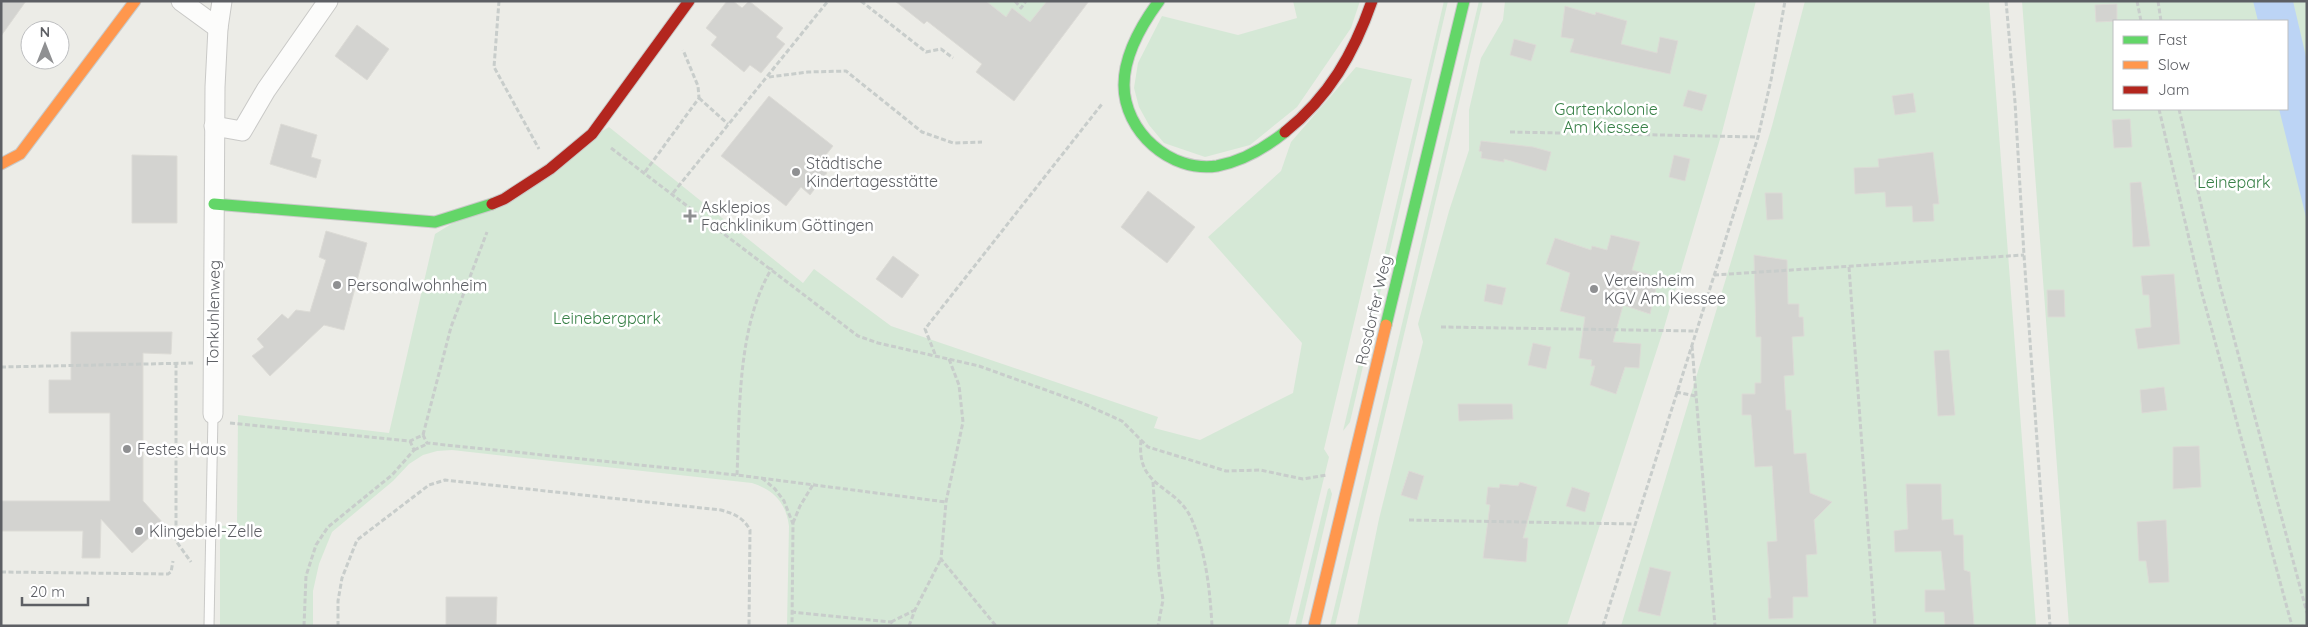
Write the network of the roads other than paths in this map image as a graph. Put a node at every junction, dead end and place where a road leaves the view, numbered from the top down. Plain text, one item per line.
1 (136, 1) edge
2 (181, 1) edge
3 (222, 1) edge
4 (328, 1) edge
5 (689, 1) edge
6 (1159, 1) edge
7 (1372, 1) edge
8 (1464, 1) edge
9 (218, 28) junction
10 (214, 126) junction
11 (1, 164) edge
12 (214, 204) junction
13 (213, 418) joint
14 (209, 626) edge
15 (1314, 626) edge

1 - 11 street
2 - 9 street
3 - 9 street, Tonkuhlenweg
4 - 10 street
5 - 12 street
6 - 7 street
8 - 15 street, Rosdorfer Weg
9 - 10 street, Tonkuhlenweg
10 - 12 street, Tonkuhlenweg
12 - 13 street, Tonkuhlenweg
13 - 14 lane, Tonkuhlenweg

